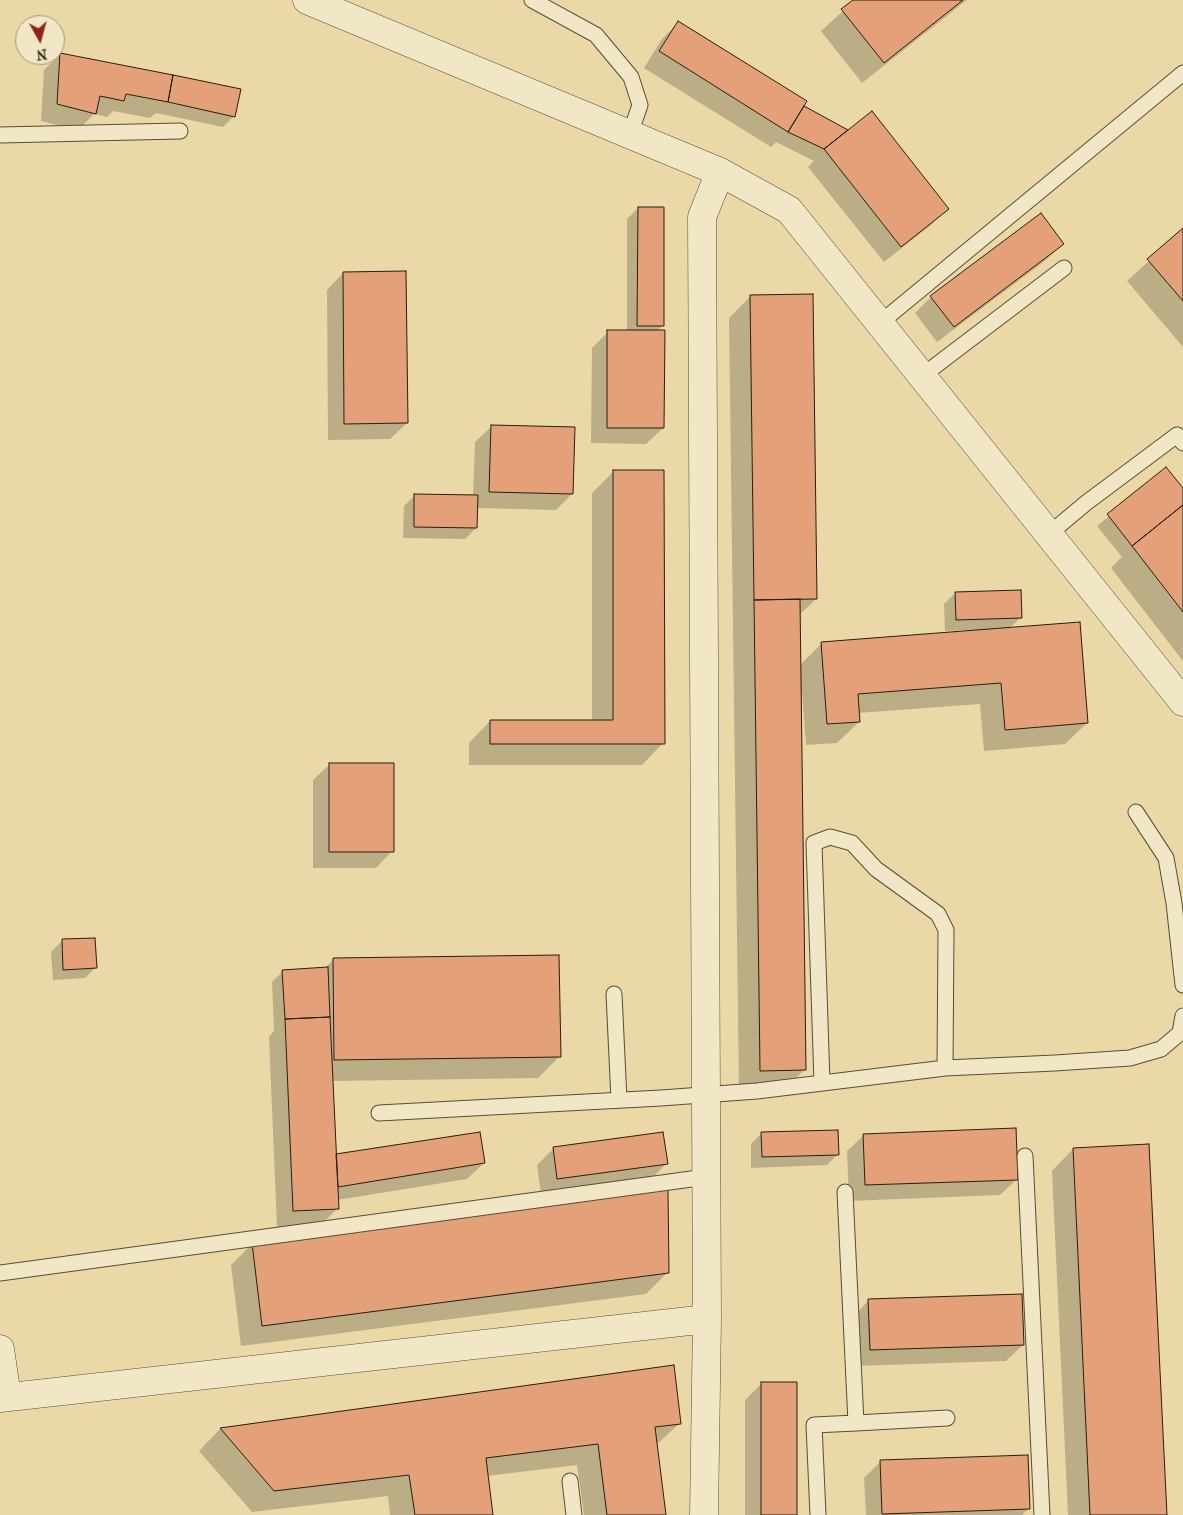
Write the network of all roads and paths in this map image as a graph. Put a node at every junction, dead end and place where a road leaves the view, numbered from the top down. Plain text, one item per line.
1 (307, 0) edge
2 (532, 0) edge
3 (1183, 74) edge
4 (180, 131) dead end
5 (630, 134) junction
6 (0, 136) edge
7 (720, 172) junction
8 (1064, 268) dead end
9 (880, 323) junction
10 (922, 376) junction
11 (1183, 443) edge
12 (1049, 534) junction
13 (1183, 702) edge
14 (1136, 812) dead end
15 (1183, 986) edge
16 (614, 994) dead end
17 (1183, 1016) edge
18 (945, 1068) junction
19 (822, 1082) junction
20 (706, 1094) junction
21 (619, 1100) junction
22 (379, 1113) dead end
23 (1025, 1156) dead end
24 (706, 1177) junction
25 (845, 1192) dead end
26 (0, 1273) edge
27 (707, 1320) junction
28 (0, 1349) edge
29 (4, 1398) edge
30 (947, 1418) dead end
31 (856, 1423) junction
32 (570, 1481) dead end
33 (574, 1515) edge
34 (704, 1515) edge
35 (818, 1515) edge
36 (1042, 1515) edge

1 - 5 street
2 - 5 lane
3 - 9 lane
4 - 6 lane
5 - 7 street
7 - 9 street
7 - 20 street
8 - 10 lane
9 - 10 street
10 - 12 street
11 - 12 lane
12 - 13 street
14 - 15 lane
16 - 21 lane
17 - 18 lane
18 - 19 lane
18 - 19 lane
19 - 20 lane
20 - 21 lane
20 - 24 street
21 - 22 lane
23 - 36 lane
24 - 26 lane
24 - 27 street
25 - 31 lane
27 - 29 street
27 - 34 street
28 - 29 street
30 - 31 lane
31 - 35 lane
32 - 33 lane

